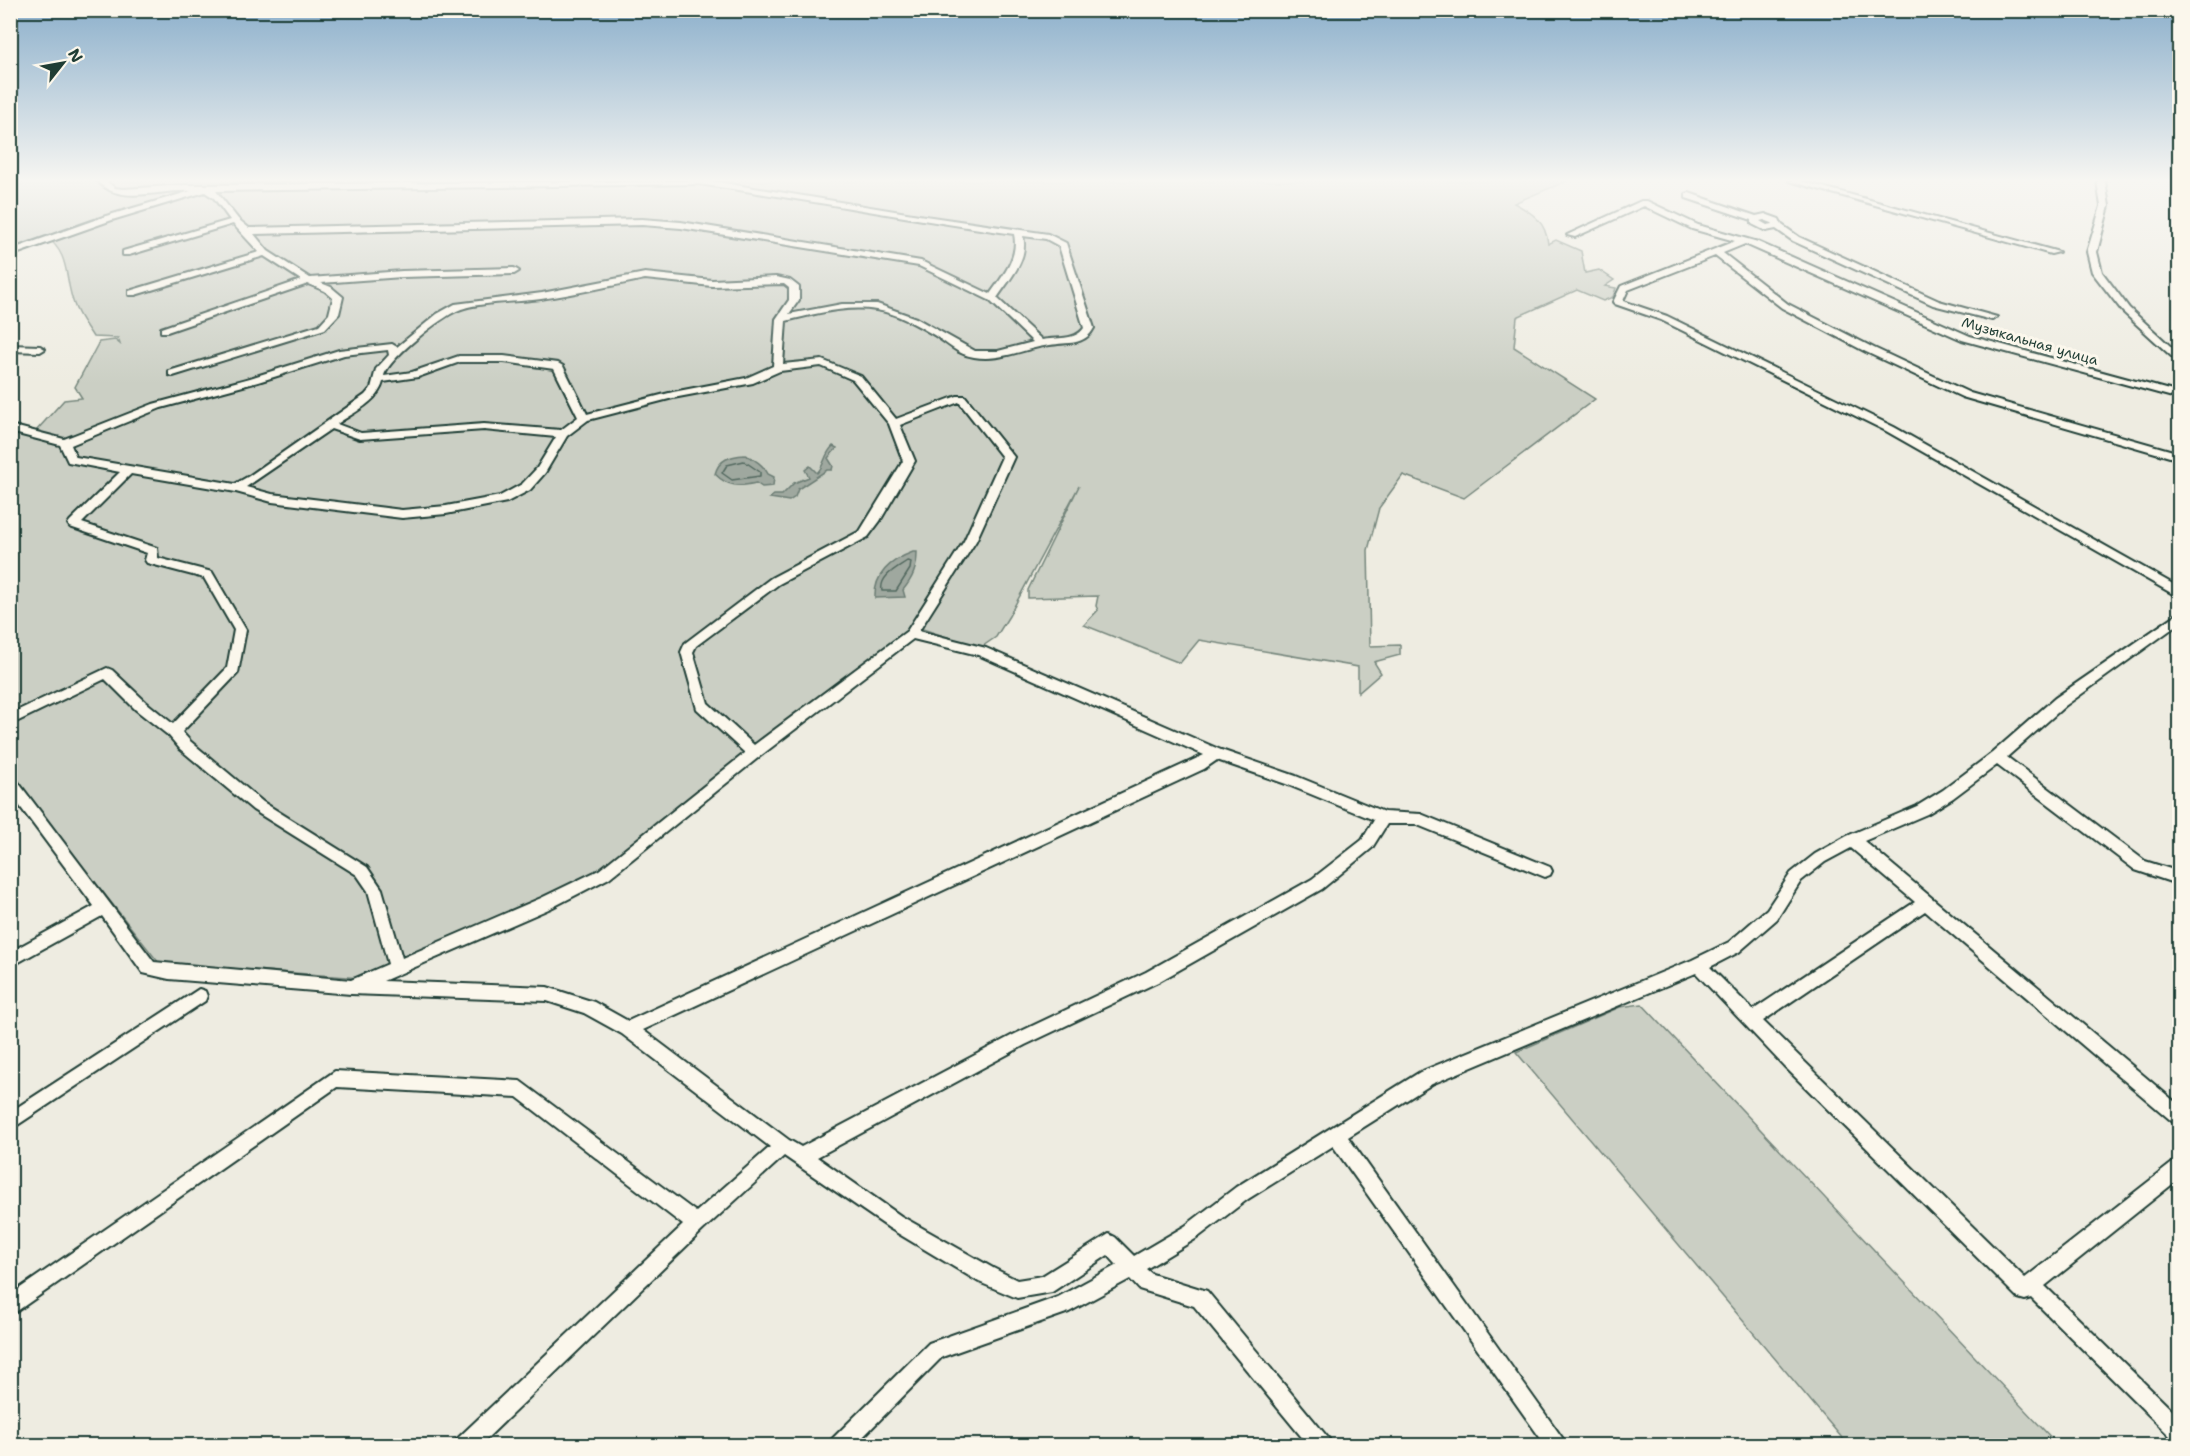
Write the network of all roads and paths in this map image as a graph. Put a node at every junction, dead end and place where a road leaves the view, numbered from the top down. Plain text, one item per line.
1 (140, 249) edge
2 (262, 249) edge
3 (828, 249) edge
4 (1021, 249) edge
5 (1064, 249) edge
6 (1722, 249) edge
7 (1767, 249) edge
8 (1818, 249) edge
9 (2043, 249) edge
10 (2093, 249) edge
11 (1716, 251) junction
12 (2054, 252) dead end
13 (126, 253) dead end
14 (265, 253) junction
15 (514, 271) dead end
16 (308, 281) junction
17 (132, 293) dead end
18 (992, 298) junction
19 (1992, 317) dead end
20 (781, 319) junction
21 (164, 330) dead end
22 (1039, 343) junction
23 (10, 348) edge
24 (40, 349) dead end
25 (394, 355) junction
26 (2180, 361) edge
27 (778, 368) junction
28 (173, 373) dead end
29 (378, 380) junction
30 (2180, 396) edge
31 (584, 418) junction
32 (894, 423) junction
33 (329, 425) junction
34 (10, 428) edge
35 (563, 434) junction
36 (64, 443) junction
37 (2180, 457) edge
38 (127, 471) junction
39 (236, 488) junction
40 (2180, 594) edge
41 (2180, 616) edge
42 (911, 634) junction
43 (10, 720) edge
44 (174, 732) junction
45 (754, 753) junction
46 (1216, 754) junction
47 (1998, 757) junction
48 (11, 783) edge
49 (1383, 818) junction
50 (1852, 840) junction
51 (1545, 871) dead end
52 (2180, 879) edge
53 (1927, 902) junction
54 (103, 908) junction
55 (10, 960) edge
56 (1698, 965) junction
57 (397, 967) junction
58 (351, 987) junction
59 (199, 996) dead end
60 (1753, 1019) junction
61 (628, 1029) junction
62 (2180, 1117) edge
63 (10, 1122) edge
64 (1336, 1135) junction
65 (783, 1146) junction
66 (801, 1156) junction
67 (2180, 1166) edge
68 (697, 1224) junction
69 (1131, 1268) junction
70 (2031, 1286) junction
71 (10, 1307) edge
72 (2180, 1432) edge
73 (464, 1446) edge
74 (839, 1446) edge
75 (1322, 1446) edge
76 (1558, 1446) edge

1 - 13 street
2 - 14 street
3 - 18 street
4 - 18 street
5 - 22 street
6 - 11 street
7 - 30 street, Музыкальная улица
8 - 19 street
9 - 12 street
10 - 26 street
11 - 37 street
11 - 40 street
14 - 16 street
14 - 17 street
15 - 16 street
16 - 21 street
16 - 28 street
18 - 22 street
20 - 22 street
20 - 25 street
20 - 27 street
23 - 24 street
25 - 29 street
25 - 36 street
27 - 31 street
27 - 32 street
29 - 31 street
29 - 33 street
31 - 35 street
32 - 42 street
32 - 45 street
33 - 35 street
33 - 39 street
34 - 36 street
35 - 39 street
36 - 38 street
38 - 39 street
38 - 44 street
41 - 47 street
42 - 45 street
42 - 46 street
43 - 44 street
44 - 57 street
45 - 57 street
46 - 49 street
46 - 61 street
47 - 50 street
47 - 52 street
48 - 54 street
49 - 51 street
49 - 66 street
50 - 53 street
50 - 56 street
53 - 60 street
53 - 62 street
54 - 55 street
54 - 58 street
56 - 60 street
56 - 64 street
57 - 58 street
58 - 61 street
59 - 63 street
60 - 70 street
61 - 65 street
64 - 69 street
64 - 76 street
65 - 66 street
65 - 68 street
66 - 69 street
67 - 70 street
68 - 71 street
68 - 73 street
69 - 74 street
69 - 75 street
70 - 72 street

